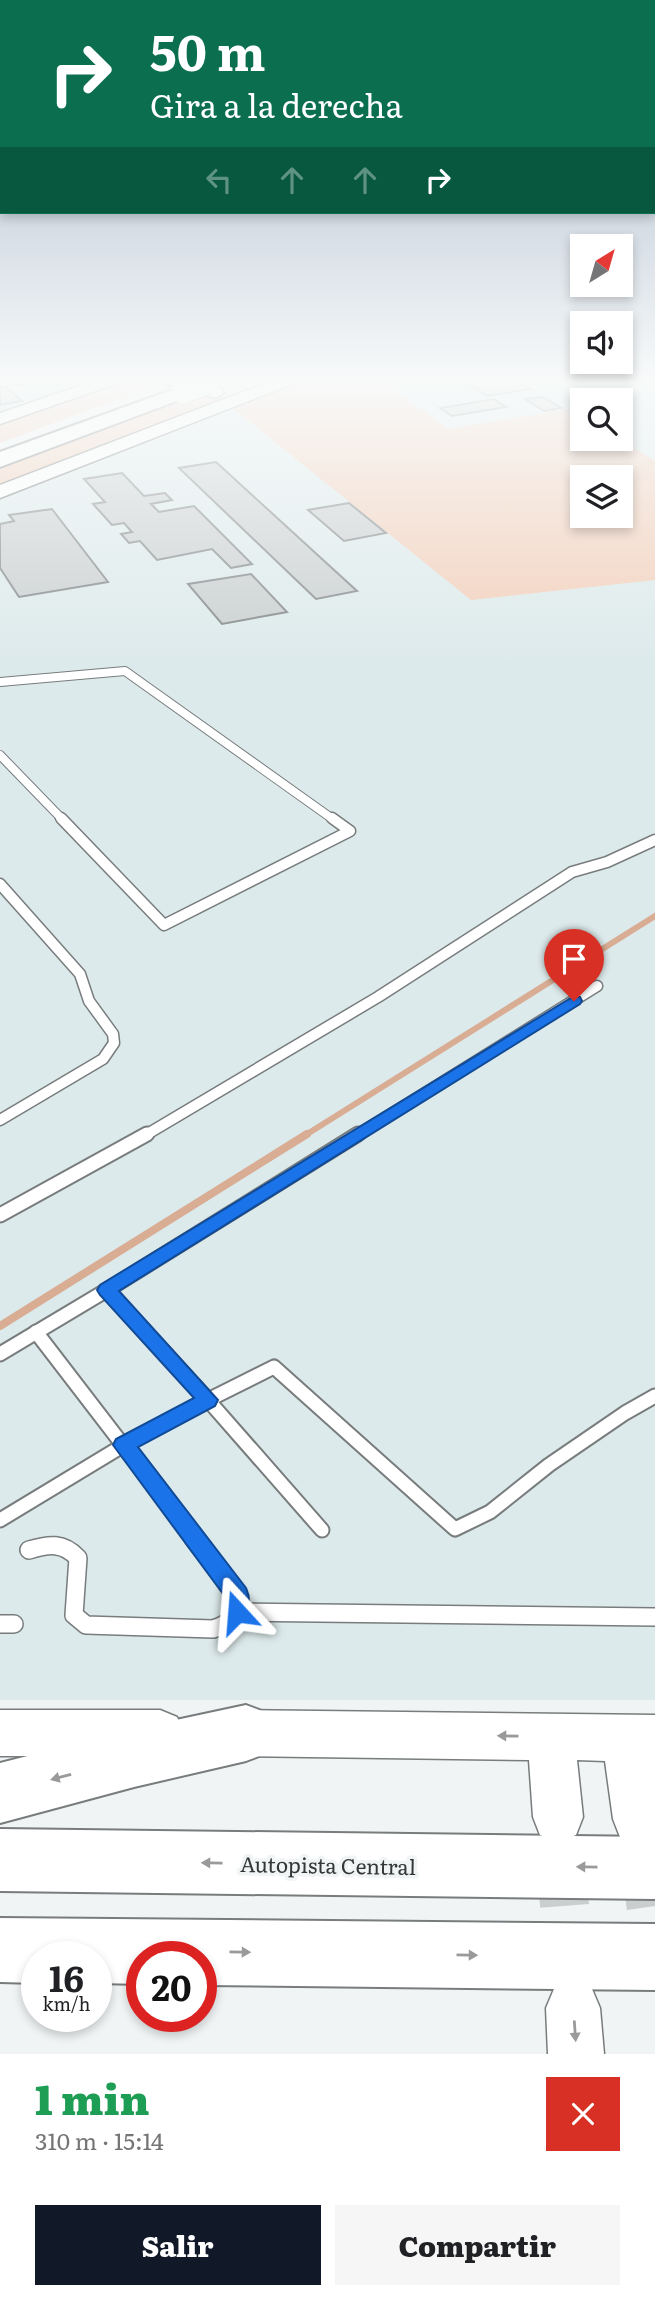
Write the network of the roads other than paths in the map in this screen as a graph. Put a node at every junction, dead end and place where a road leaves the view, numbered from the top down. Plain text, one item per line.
1 (46, 474) edge
2 (0, 492) edge
3 (0, 682) edge
4 (0, 755) edge
5 (655, 840) edge
6 (0, 884) edge
7 (597, 986) dead end
8 (0, 1120) edge
9 (0, 1215) edge
10 (107, 1290) junction
11 (36, 1332) junction
12 (0, 1354) edge
13 (655, 1396) edge
14 (208, 1400) junction
15 (124, 1445) junction
16 (0, 1520) edge
17 (322, 1530) dead end
18 (29, 1550) dead end
19 (237, 1612) junction
20 (655, 1617) edge
21 (0, 1733) edge
22 (246, 1733) junction
23 (551, 1737) junction
24 (640, 1737) edge
25 (0, 1793) edge
26 (558, 1817) dead end
27 (647, 1843) edge
28 (0, 1860) edge
29 (0, 1950) edge
30 (655, 1957) edge

1 - 2 street
3 - 4 lane
5 - 9 lane
6 - 8 lane
7 - 10 lane
10 - 11 lane
10 - 14 lane
11 - 12 lane
11 - 15 lane
13 - 14 lane
14 - 15 lane
14 - 17 lane
15 - 16 lane
15 - 19 lane
18 - 19 lane
19 - 20 lane
21 - 22 street
23 -> 22 street
22 -> 25 highway
23 - 24 street
23 - 26 street
24 - 27 street
27 -> 28 highway, Autopista Central
29 -> 30 highway

